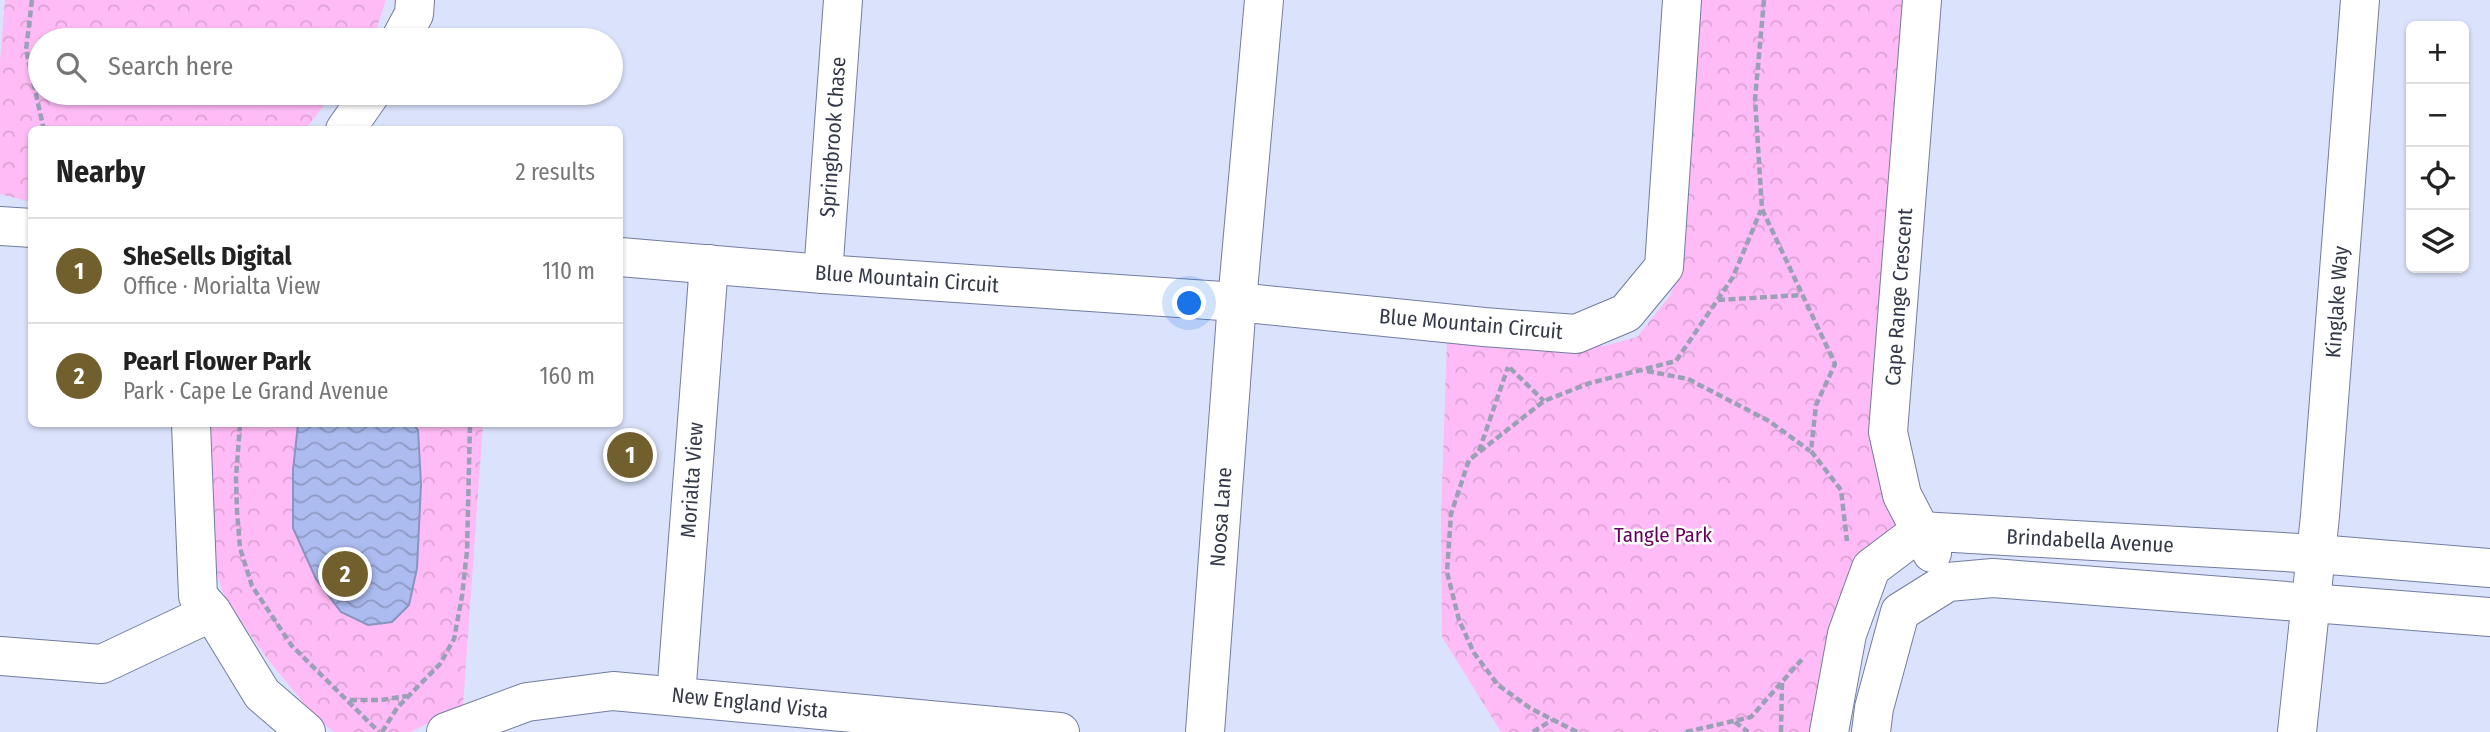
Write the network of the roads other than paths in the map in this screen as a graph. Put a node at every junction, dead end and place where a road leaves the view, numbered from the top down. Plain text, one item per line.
1 (415, 0) edge
2 (843, 0) edge
3 (1264, 0) edge
4 (1682, 0) edge
5 (1922, 0) edge
6 (2360, 0) edge
7 (406, 28) edge
8 (363, 105) edge
9 (348, 126) edge
10 (0, 226) edge
11 (28, 228) edge
12 (623, 257) edge
13 (709, 264) junction
14 (823, 274) junction
15 (1237, 302) junction
16 (191, 427) edge
17 (1920, 531) junction
18 (2317, 554) junction
19 (2490, 568) edge
20 (1948, 582) junction
21 (2310, 603) junction
22 (212, 612) junction
23 (2490, 617) edge
24 (0, 656) edge
25 (676, 696) junction
26 (943, 727) edge
27 (306, 732) edge
28 (446, 732) edge
29 (1060, 732) edge
30 (1205, 732) edge
31 (1829, 732) edge
32 (1871, 732) edge
33 (2297, 732) edge

1 - 7 street
2 - 14 street, Springbrook Chase
3 - 15 street
4 - 15 street, Blue Mountain Circuit
5 - 17 street, Cape Range Crescent
6 - 18 street, Kinglake Way
8 - 9 street
10 - 11 street
12 - 13 street, Blue Mountain Circuit
13 - 14 street, Blue Mountain Circuit
13 - 25 street, Morialta View
14 - 15 street, Blue Mountain Circuit
15 - 30 street, Noosa Lane
16 - 22 street
17 - 18 street, Brindabella Avenue
17 - 20 street, Cape Range Crescent
17 - 31 street
18 - 19 street, Brindabella Avenue
18 - 21 street, Kinglake Way
20 - 21 street, Brindabella Avenue
20 - 32 street, Brindabella Avenue
21 - 23 street, Brindabella Avenue
21 - 33 street, Kinglake Way
22 - 24 street
22 - 27 street
25 - 26 street, New England Vista
25 - 28 street, New England Vista
26 - 29 street, New England Vista

